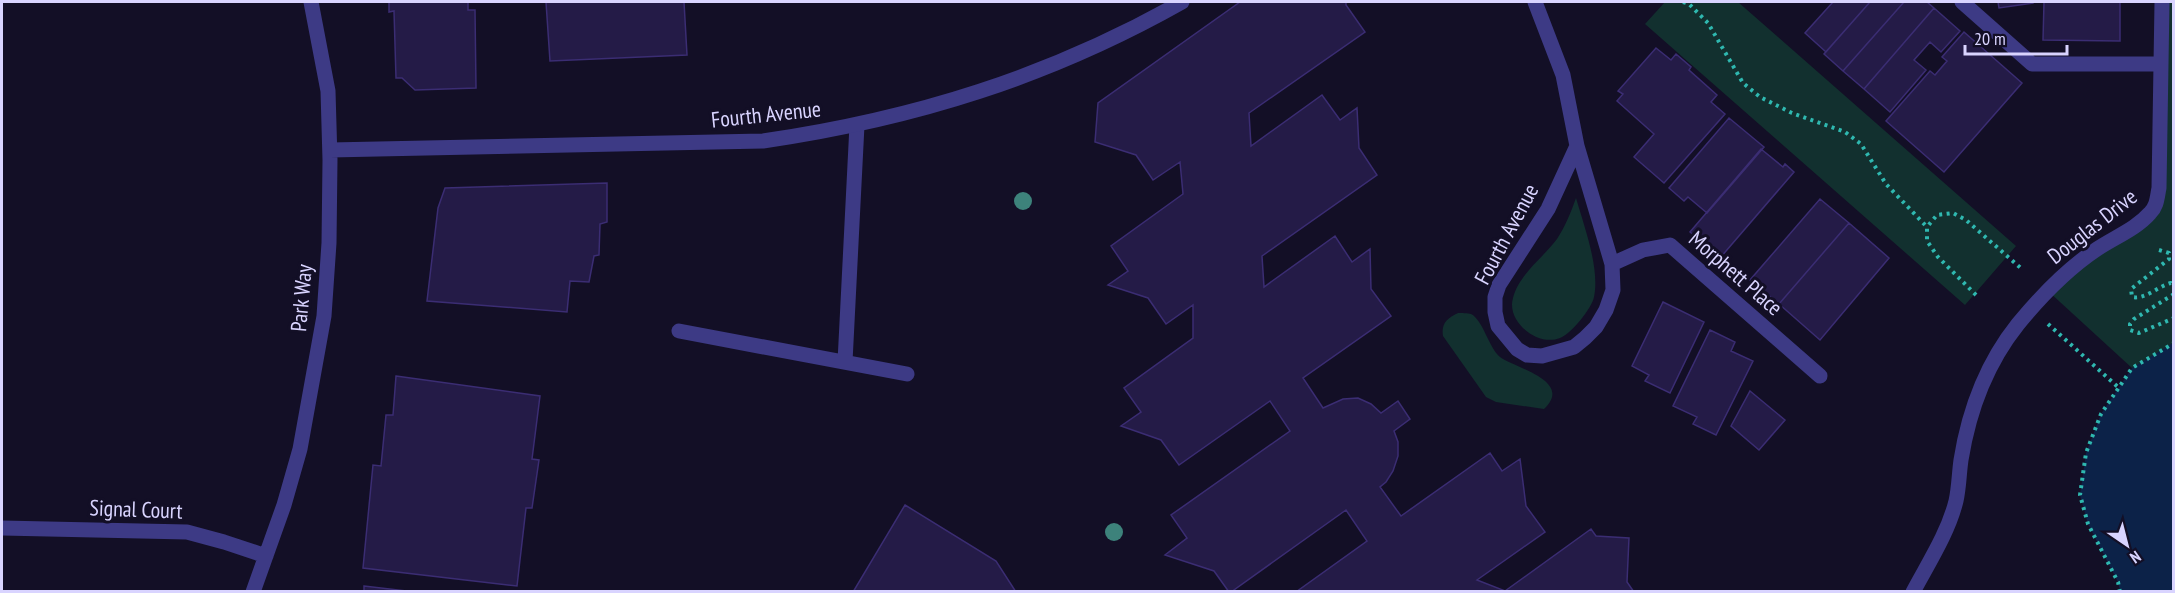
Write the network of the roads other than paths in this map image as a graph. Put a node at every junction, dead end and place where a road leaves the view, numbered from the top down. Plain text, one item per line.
1 (312, 2) edge
2 (1182, 2) edge
3 (1535, 2) edge
4 (1962, 2) edge
5 (2162, 2) edge
6 (2161, 64) junction
7 (857, 125) junction
8 (1577, 146) junction
9 (330, 150) junction
10 (1612, 264) junction
11 (679, 331) dead end
12 (845, 362) junction
13 (907, 374) dead end
14 (1820, 376) dead end
15 (2, 528) edge
16 (266, 556) junction
17 (253, 591) edge
18 (1913, 591) edge

1 - 9 street, Park Way
2 - 7 street, Fourth Avenue
3 - 8 street, Fourth Avenue
4 - 6 street
5 - 6 street, Douglas Drive
6 - 18 street, Douglas Drive
7 - 9 street, Fourth Avenue
7 - 12 street
8 - 10 street, Fourth Avenue
8 - 10 street, Fourth Avenue
9 - 16 street, Park Way
10 - 14 street, Morphett Place
11 - 12 street
12 - 13 street
15 - 16 street, Signal Court
16 - 17 street, Park Way

